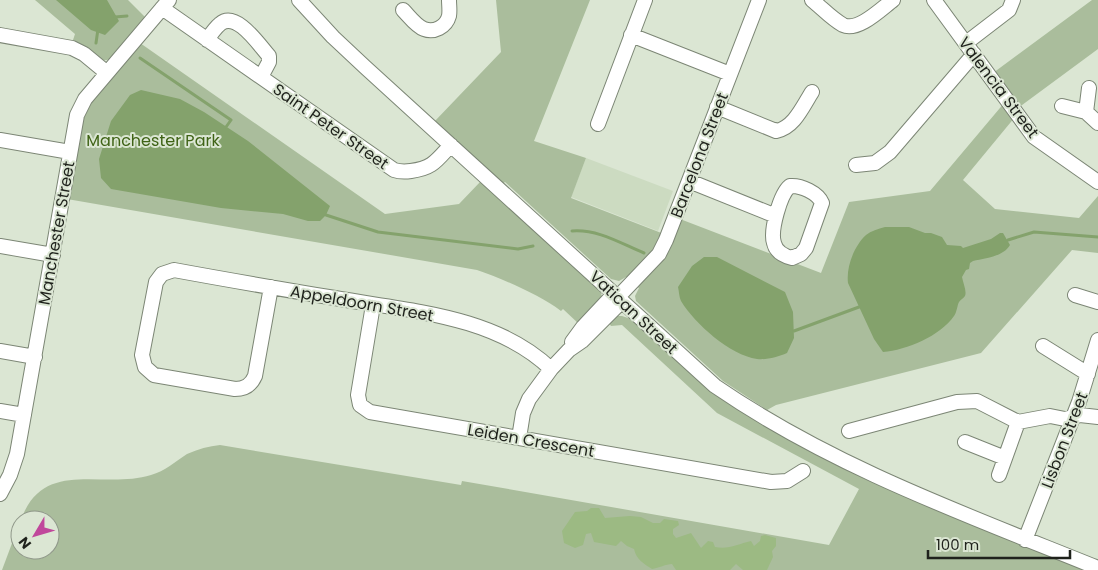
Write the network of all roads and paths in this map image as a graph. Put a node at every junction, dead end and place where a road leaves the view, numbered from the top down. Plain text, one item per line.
1 (299, 0) edge
2 (448, 0) edge
3 (645, 0) edge
4 (759, 0) edge
5 (812, 0) edge
6 (894, 0) edge
7 (935, 0) edge
8 (1013, 0) edge
9 (165, 4) edge
10 (403, 10) dead end
11 (0, 35) edge
12 (631, 35) junction
13 (207, 40) junction
14 (970, 49) junction
15 (107, 73) junction
16 (730, 74) junction
17 (261, 77) junction
18 (1089, 88) dead end
19 (812, 92) dead end
20 (1062, 106) dead end
21 (717, 108) junction
22 (1086, 112) junction
23 (1098, 123) edge
24 (598, 124) dead end
25 (0, 140) edge
26 (451, 145) junction
27 (70, 152) junction
28 (856, 165) dead end
29 (689, 181) junction
30 (1098, 182) edge
31 (776, 216) junction
32 (0, 246) edge
33 (53, 255) junction
34 (271, 287) junction
35 (1075, 295) dead end
36 (618, 297) junction
37 (1098, 302) edge
38 (373, 305) junction
39 (1098, 340) edge
40 (1043, 346) dead end
41 (0, 351) edge
42 (35, 357) junction
43 (551, 369) junction
44 (1088, 374) junction
45 (0, 411) edge
46 (24, 415) junction
47 (1073, 417) junction
48 (1098, 417) edge
49 (1018, 422) junction
50 (849, 430) dead end
51 (518, 438) junction
52 (965, 442) dead end
53 (1005, 458) junction
54 (803, 471) dead end
55 (999, 475) dead end
56 (0, 494) edge
57 (1025, 540) junction
58 (1098, 568) edge

1 - 26 street, Vatican Street
2 - 10 street
3 - 12 street
4 - 16 street, Barcelona Street
5 - 6 street
7 - 14 street, Valencia Street
8 - 14 street
9 - 13 street, Saint Peter Street
9 - 15 street, Manchester Street
11 - 15 street
12 - 16 street
12 - 24 street
13 - 17 street, Saint Peter Street
13 - 17 street, Saint Peter Street
14 - 28 street
14 - 30 street, Valencia Street
15 - 27 street, Manchester Street
16 - 21 street, Barcelona Street
17 - 26 street, Saint Peter Street
18 - 22 street
19 - 21 street
20 - 22 street
21 - 29 street, Barcelona Street
22 - 23 street
25 - 27 street
26 - 36 street, Vatican Street
27 - 33 street, Manchester Street
29 - 31 street
29 - 36 street, Barcelona Street
31 - 31 street
32 - 33 street
33 - 42 street, Manchester Street
34 - 34 street, Appeldoorn Street
34 - 38 street, Appeldoorn Street
35 - 37 street
36 - 43 street, Barcelona Street
36 - 57 street, Vatican Street
38 - 43 street, Appeldoorn Street
38 - 51 street, Leiden Crescent
39 - 44 street, Lisbon Street
40 - 44 street
41 - 42 street
42 - 46 street, Manchester Street
43 - 51 street, Barcelona Street
44 - 47 street, Lisbon Street
45 - 46 street
46 - 56 street, Manchester Street
47 - 48 street
47 - 49 street
47 - 57 street, Lisbon Street
49 - 50 street
49 - 53 street
51 - 54 street, Leiden Crescent
52 - 53 street
53 - 55 street
57 - 58 street, Vatican Street

